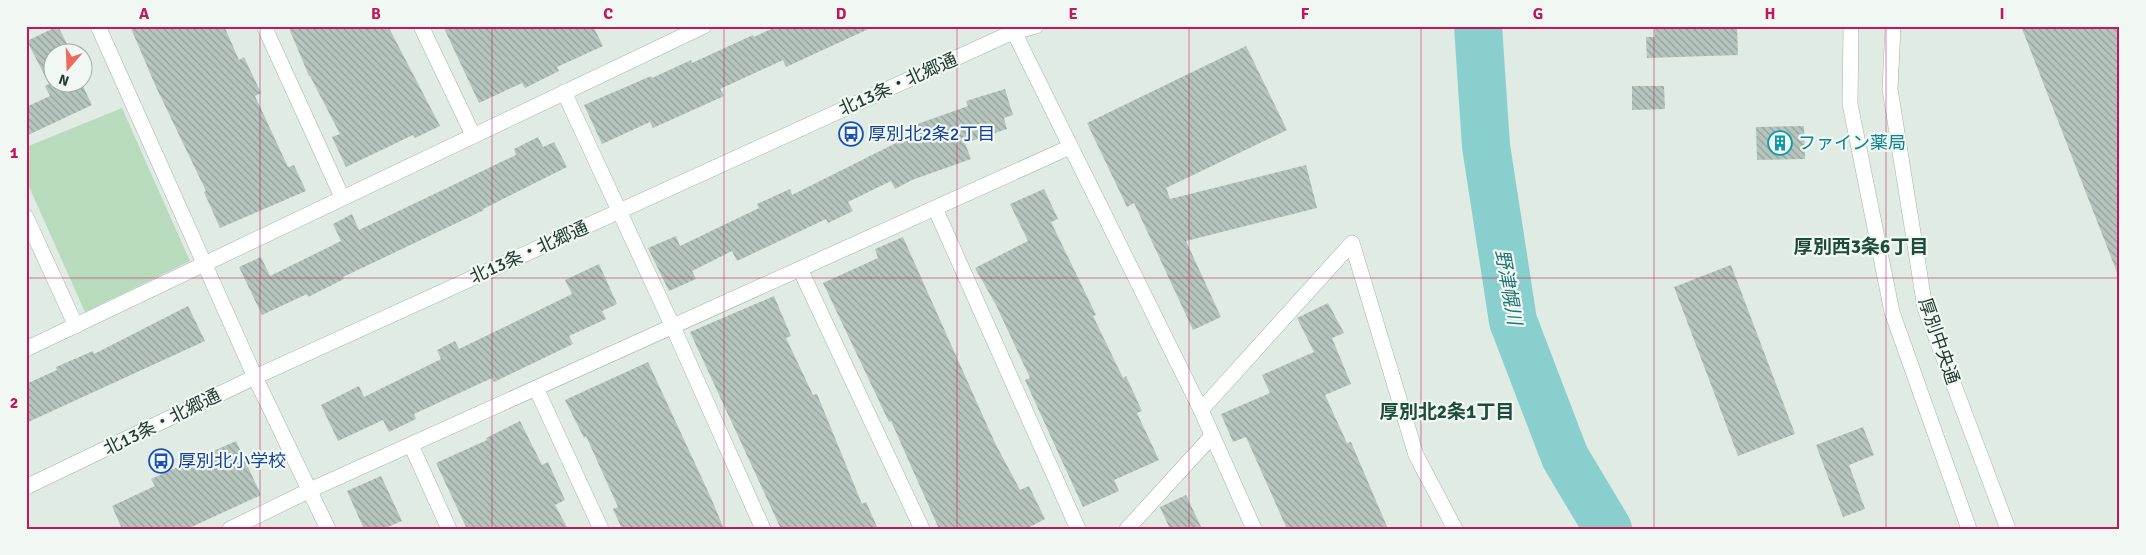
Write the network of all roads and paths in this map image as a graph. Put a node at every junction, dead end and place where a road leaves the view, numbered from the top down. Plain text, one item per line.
1 (98, 26) edge
2 (264, 26) edge
3 (421, 26) edge
4 (704, 26) edge
5 (1036, 26) edge
6 (1851, 26) edge
7 (1893, 26) edge
8 (1012, 29) edge
9 (564, 92) junction
10 (473, 135) junction
11 (1070, 147) junction
12 (342, 197) junction
13 (935, 208) junction
14 (620, 211) junction
15 (26, 217) edge
16 (204, 263) junction
17 (800, 269) junction
18 (76, 326) junction
19 (673, 326) junction
20 (26, 349) edge
21 (255, 377) junction
22 (536, 388) junction
23 (1201, 410) junction
24 (1212, 436) junction
25 (411, 445) junction
26 (26, 487) edge
27 (310, 490) junction
28 (230, 529) edge
29 (328, 529) edge
30 (448, 529) edge
31 (600, 529) edge
32 (763, 529) edge
33 (922, 529) edge
34 (1078, 529) edge
35 (1127, 529) edge
36 (1254, 529) edge
37 (1455, 529) edge
38 (1969, 529) edge
39 (2008, 529) edge

1 - 16 street
2 - 12 street
3 - 10 street
4 - 9 street
5 - 8 street, 北13条・北郷通
6 - 38 street, 厚別中央通
7 - 39 street, 厚別中央通
8 - 11 street
8 - 14 street, 北13条・北郷通
9 - 10 street
9 - 14 street
10 - 12 street
11 - 13 street
11 - 23 street
12 - 16 street
13 - 17 street
13 - 34 street
14 - 19 street
14 - 21 street, 北13条・北郷通
15 - 18 street
16 - 18 street
16 - 21 street
17 - 19 street
17 - 33 street
18 - 20 street
19 - 22 street
19 - 32 street
21 - 26 street, 北13条・北郷通
21 - 27 street
22 - 25 street
22 - 31 street
23 - 24 street
23 - 37 street
24 - 35 street
24 - 36 street
25 - 27 street
25 - 30 street
27 - 28 street
27 - 29 street

